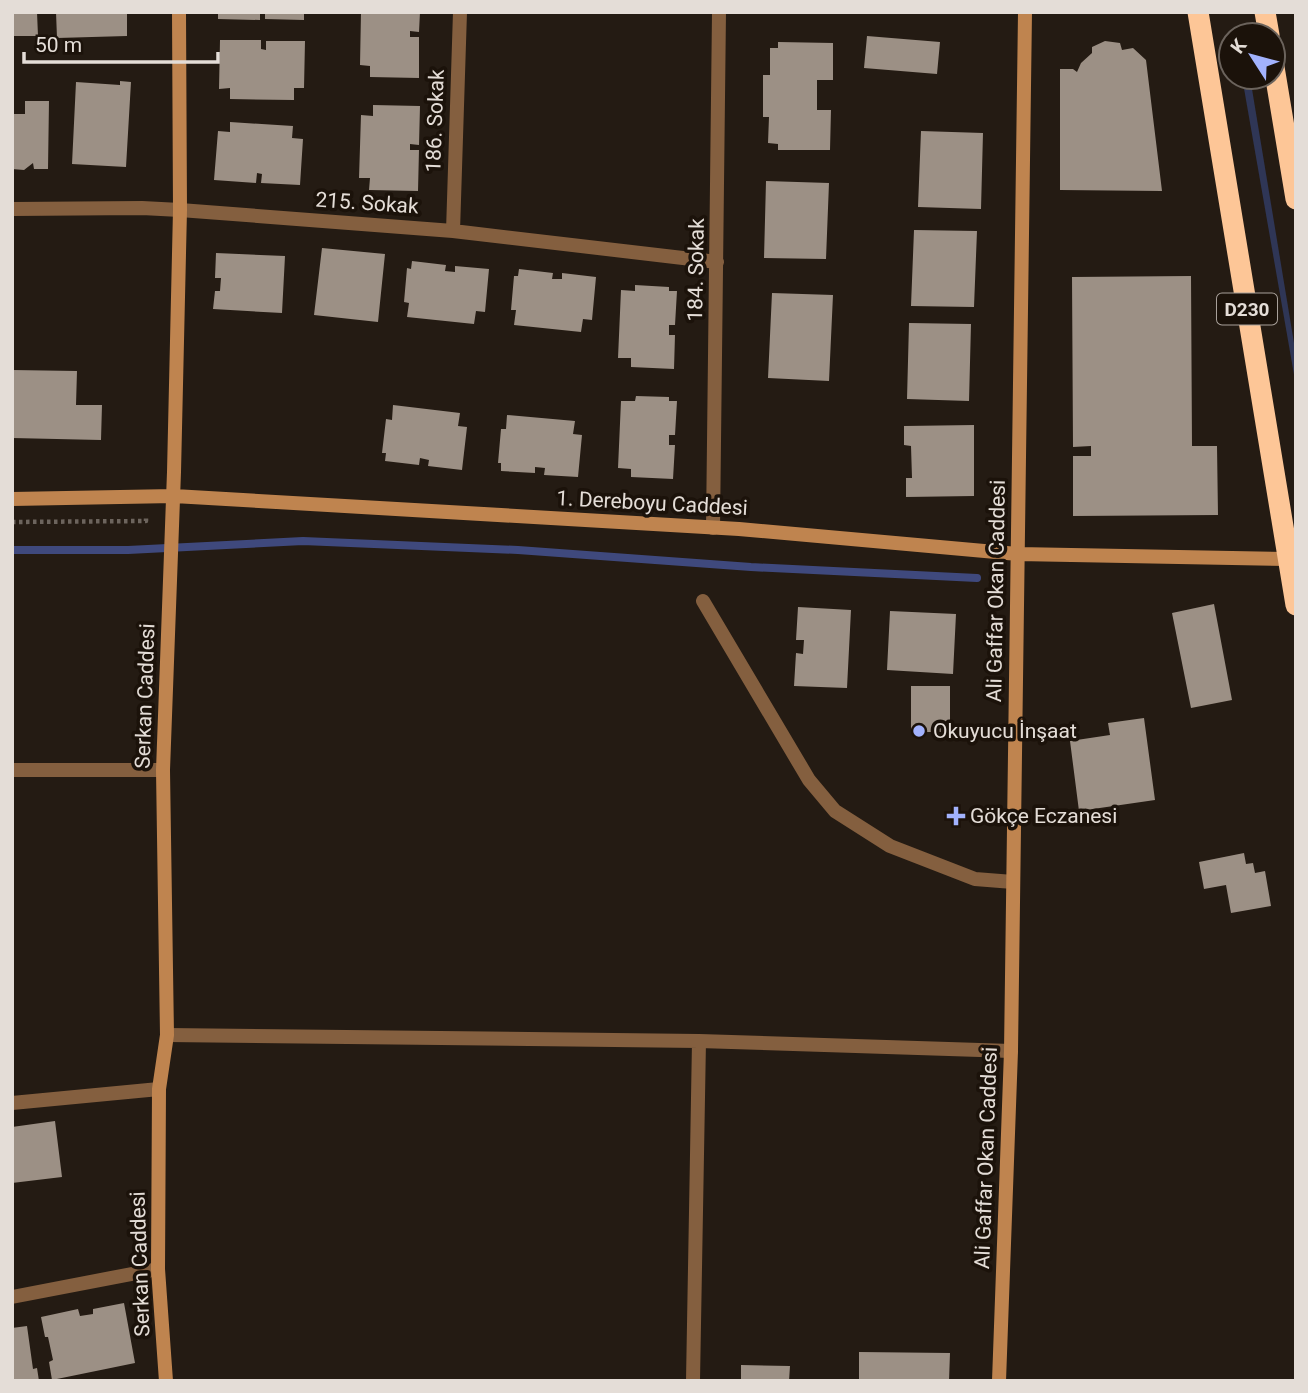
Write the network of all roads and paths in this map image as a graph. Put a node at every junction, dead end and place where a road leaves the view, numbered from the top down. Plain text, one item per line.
1 (179, 12) edge
2 (460, 12) edge
3 (719, 12) edge
4 (1025, 12) edge
5 (1198, 12) edge
6 (1278, 91) edge
7 (1296, 199) edge
8 (12, 209) edge
9 (180, 210) junction
10 (453, 231) junction
11 (717, 262) junction
12 (174, 496) junction
13 (12, 499) edge
14 (145, 521) dead end
15 (12, 522) edge
16 (713, 528) junction
17 (1018, 554) junction
18 (1293, 560) edge
19 (703, 601) dead end
20 (1296, 605) edge
21 (12, 770) edge
22 (163, 770) junction
23 (1013, 883) junction
24 (167, 1035) junction
25 (699, 1041) junction
26 (1011, 1051) junction
27 (159, 1089) junction
28 (12, 1103) edge
29 (158, 1269) junction
30 (12, 1297) edge
31 (166, 1381) edge
32 (693, 1381) edge
33 (999, 1381) edge

1 - 9 main road, Serkan Caddesi
2 - 10 street, 186. Sokak
3 - 11 street, 184. Sokak
4 - 17 main road, Ali Gaffar Okan Caddesi
5 - 18 highway, D230
6 - 7 highway
8 - 9 street, 215. Sokak
9 - 10 street, 215. Sokak
9 - 12 main road, Serkan Caddesi
10 - 11 street, 215. Sokak
11 - 16 street, 184. Sokak
12 - 13 main road, 1. Dereboyu Caddesi
12 - 16 main road, 1. Dereboyu Caddesi
12 - 22 main road, Serkan Caddesi
14 - 15 path
16 - 17 main road, 1. Dereboyu Caddesi
17 - 18 main road, 1. Dereboyu Caddesi
17 - 23 main road, Ali Gaffar Okan Caddesi
18 - 20 highway, D230
19 - 23 street
21 - 22 street
22 - 24 main road, Serkan Caddesi
23 - 26 main road, Ali Gaffar Okan Caddesi
24 - 25 street
24 - 27 main road, Serkan Caddesi
25 - 26 street
25 - 32 street
26 - 33 main road, Ali Gaffar Okan Caddesi
27 - 28 street
27 - 29 main road, Serkan Caddesi
29 - 30 street
29 - 31 main road, Serkan Caddesi

